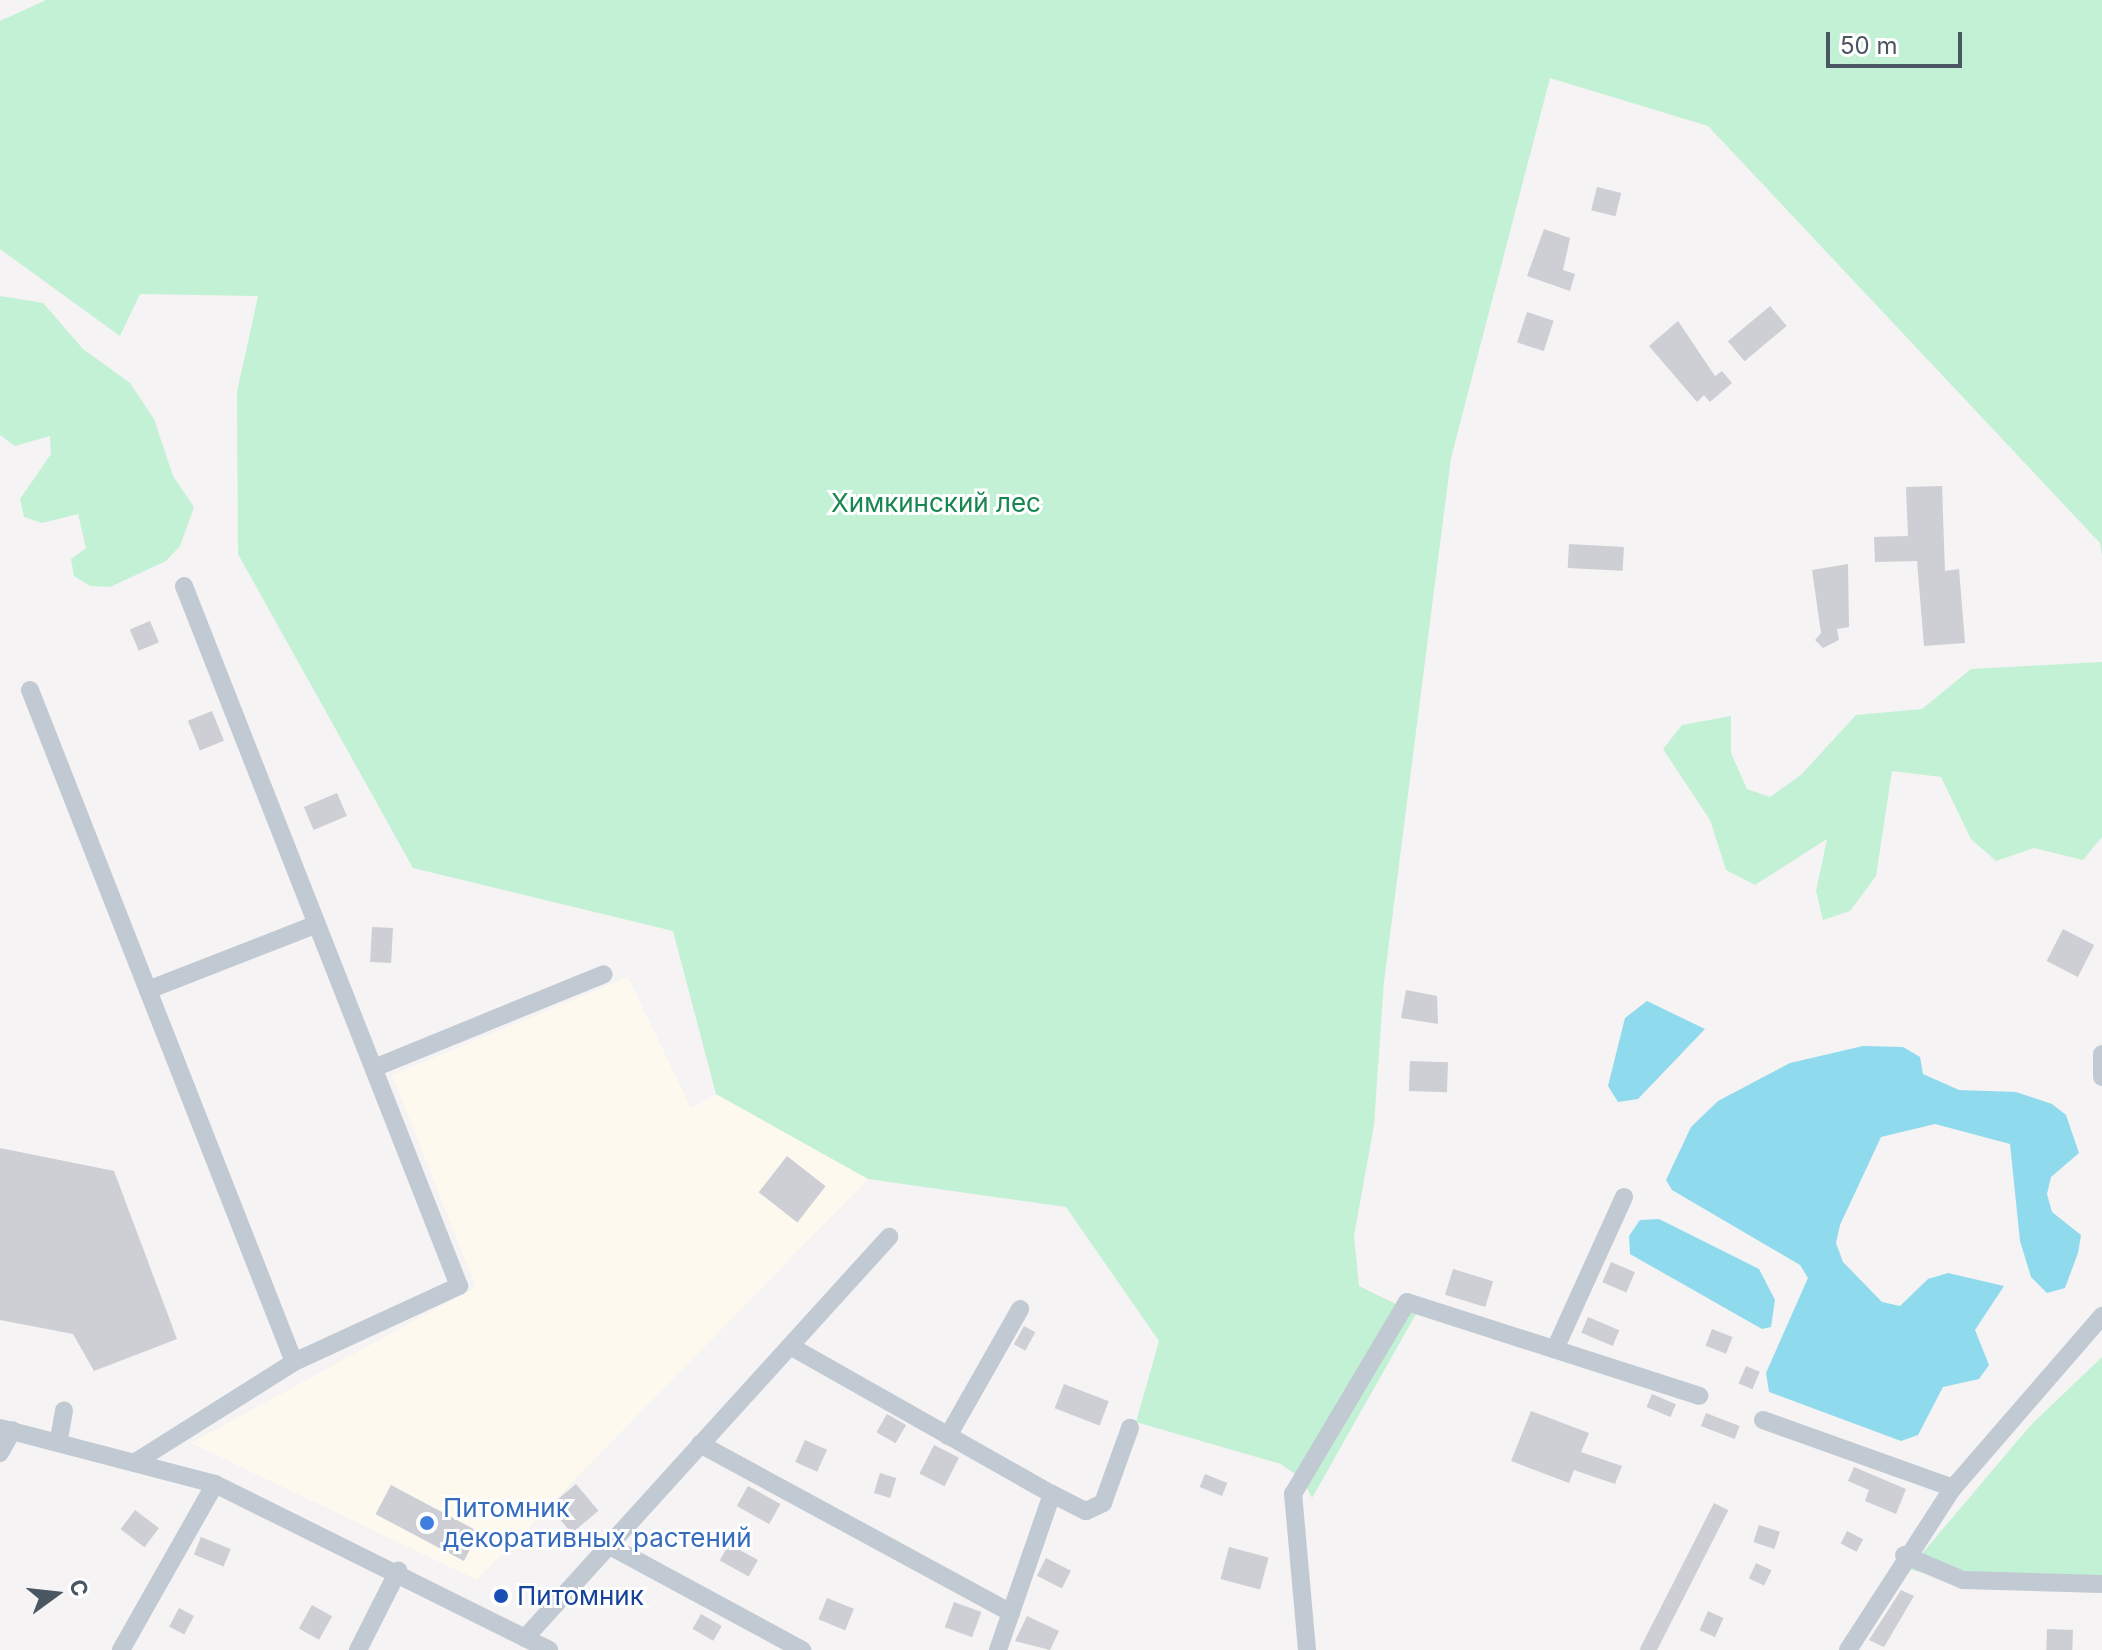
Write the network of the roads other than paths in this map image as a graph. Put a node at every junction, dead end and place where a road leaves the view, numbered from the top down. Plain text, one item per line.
1 (184, 586) dead end
2 (30, 690) dead end
3 (317, 924) junction
4 (604, 974) dead end
5 (148, 990) junction
6 (2102, 1054) edge
7 (374, 1068) junction
8 (2102, 1077) edge
9 (1624, 1197) dead end
10 (889, 1237) dead end
11 (1020, 1309) dead end
12 (2102, 1316) edge
13 (790, 1346) junction
14 (1555, 1349) junction
15 (294, 1362) junction
16 (1699, 1396) dead end
17 (64, 1410) dead end
18 (1763, 1420) dead end
19 (1130, 1428) dead end
20 (6, 1429) edge
21 (948, 1436) junction
22 (59, 1439) junction
23 (700, 1444) junction
24 (0, 1453) edge
25 (137, 1461) junction
26 (215, 1484) junction
27 (1953, 1488) junction
28 (1052, 1494) junction
29 (608, 1545) junction
30 (1904, 1555) junction
31 (398, 1571) junction
32 (2102, 1584) edge
33 (1011, 1613) junction
34 (525, 1638) junction
35 (121, 1650) edge
36 (358, 1650) edge
37 (549, 1650) edge
38 (802, 1650) edge
39 (998, 1650) edge
40 (1307, 1650) edge
41 (1848, 1650) edge

1 - 3 street
2 - 5 street
3 - 5 street
3 - 7 street
4 - 7 street
5 - 15 street
6 - 8 street
7 - 15 street
9 - 14 street
10 - 13 street
11 - 21 street
12 - 27 street
13 - 21 street
13 - 23 street
14 - 16 street
14 - 40 street
15 - 25 street
17 - 22 street
18 - 27 street
19 - 28 street
20 - 22 street
20 - 24 street
21 - 28 street
22 - 25 street
23 - 29 street
23 - 33 street
25 - 26 street
26 - 31 street
26 - 35 street
27 - 30 street
28 - 33 street
29 - 34 street
29 - 38 street
30 - 32 street
30 - 41 street
31 - 34 street
31 - 36 street
33 - 39 street
34 - 37 street

